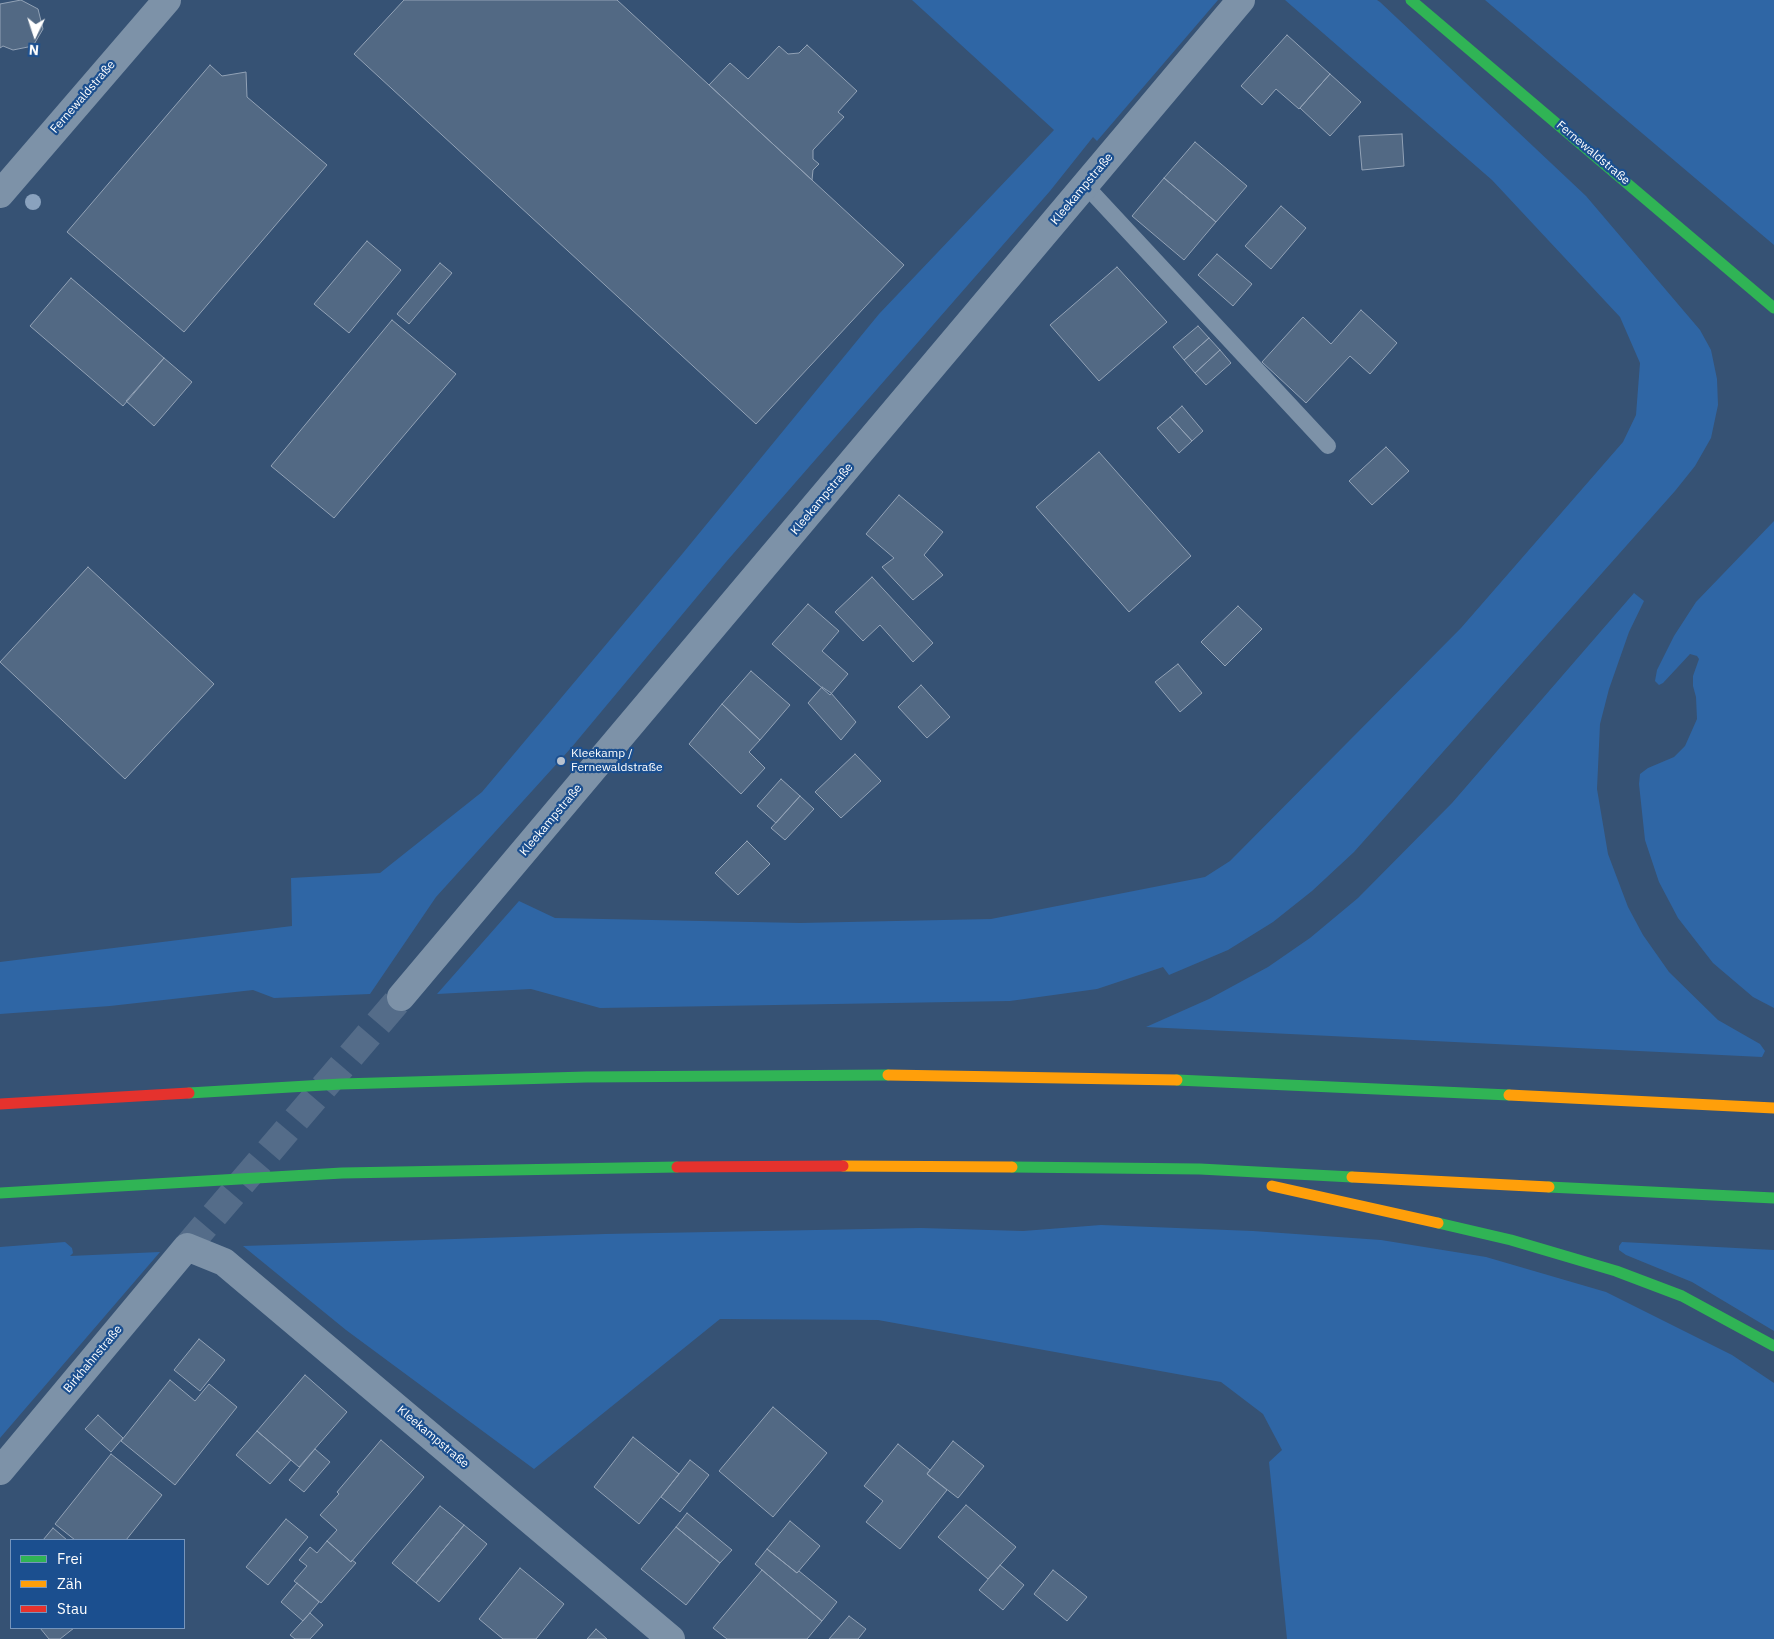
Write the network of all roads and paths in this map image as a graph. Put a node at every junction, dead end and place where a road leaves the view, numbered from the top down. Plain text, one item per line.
1 (167, 0) edge
2 (1241, 0) edge
3 (1411, 0) edge
4 (1086, 186) junction
5 (0, 194) edge
6 (1774, 308) edge
7 (1328, 446) dead end
8 (401, 997) tunnel mouth
9 (0, 1104) edge
10 (1774, 1108) edge
11 (1200, 1169) junction
12 (0, 1193) edge
13 (1774, 1198) edge
14 (187, 1247) joint
15 (1774, 1346) edge
16 (0, 1471) edge
17 (671, 1639) edge

1 - 5 street, Fernewaldstraße
2 - 4 street, Kleekampstraße
3 - 6 main road, Fernewaldstraße
4 - 7 lane
4 - 8 street, Kleekampstraße
9 - 10 main road
11 - 12 main road
11 - 13 main road
11 - 15 main road
14 - 16 street, Birkhahnstraße
14 - 17 street, Kleekampstraße

